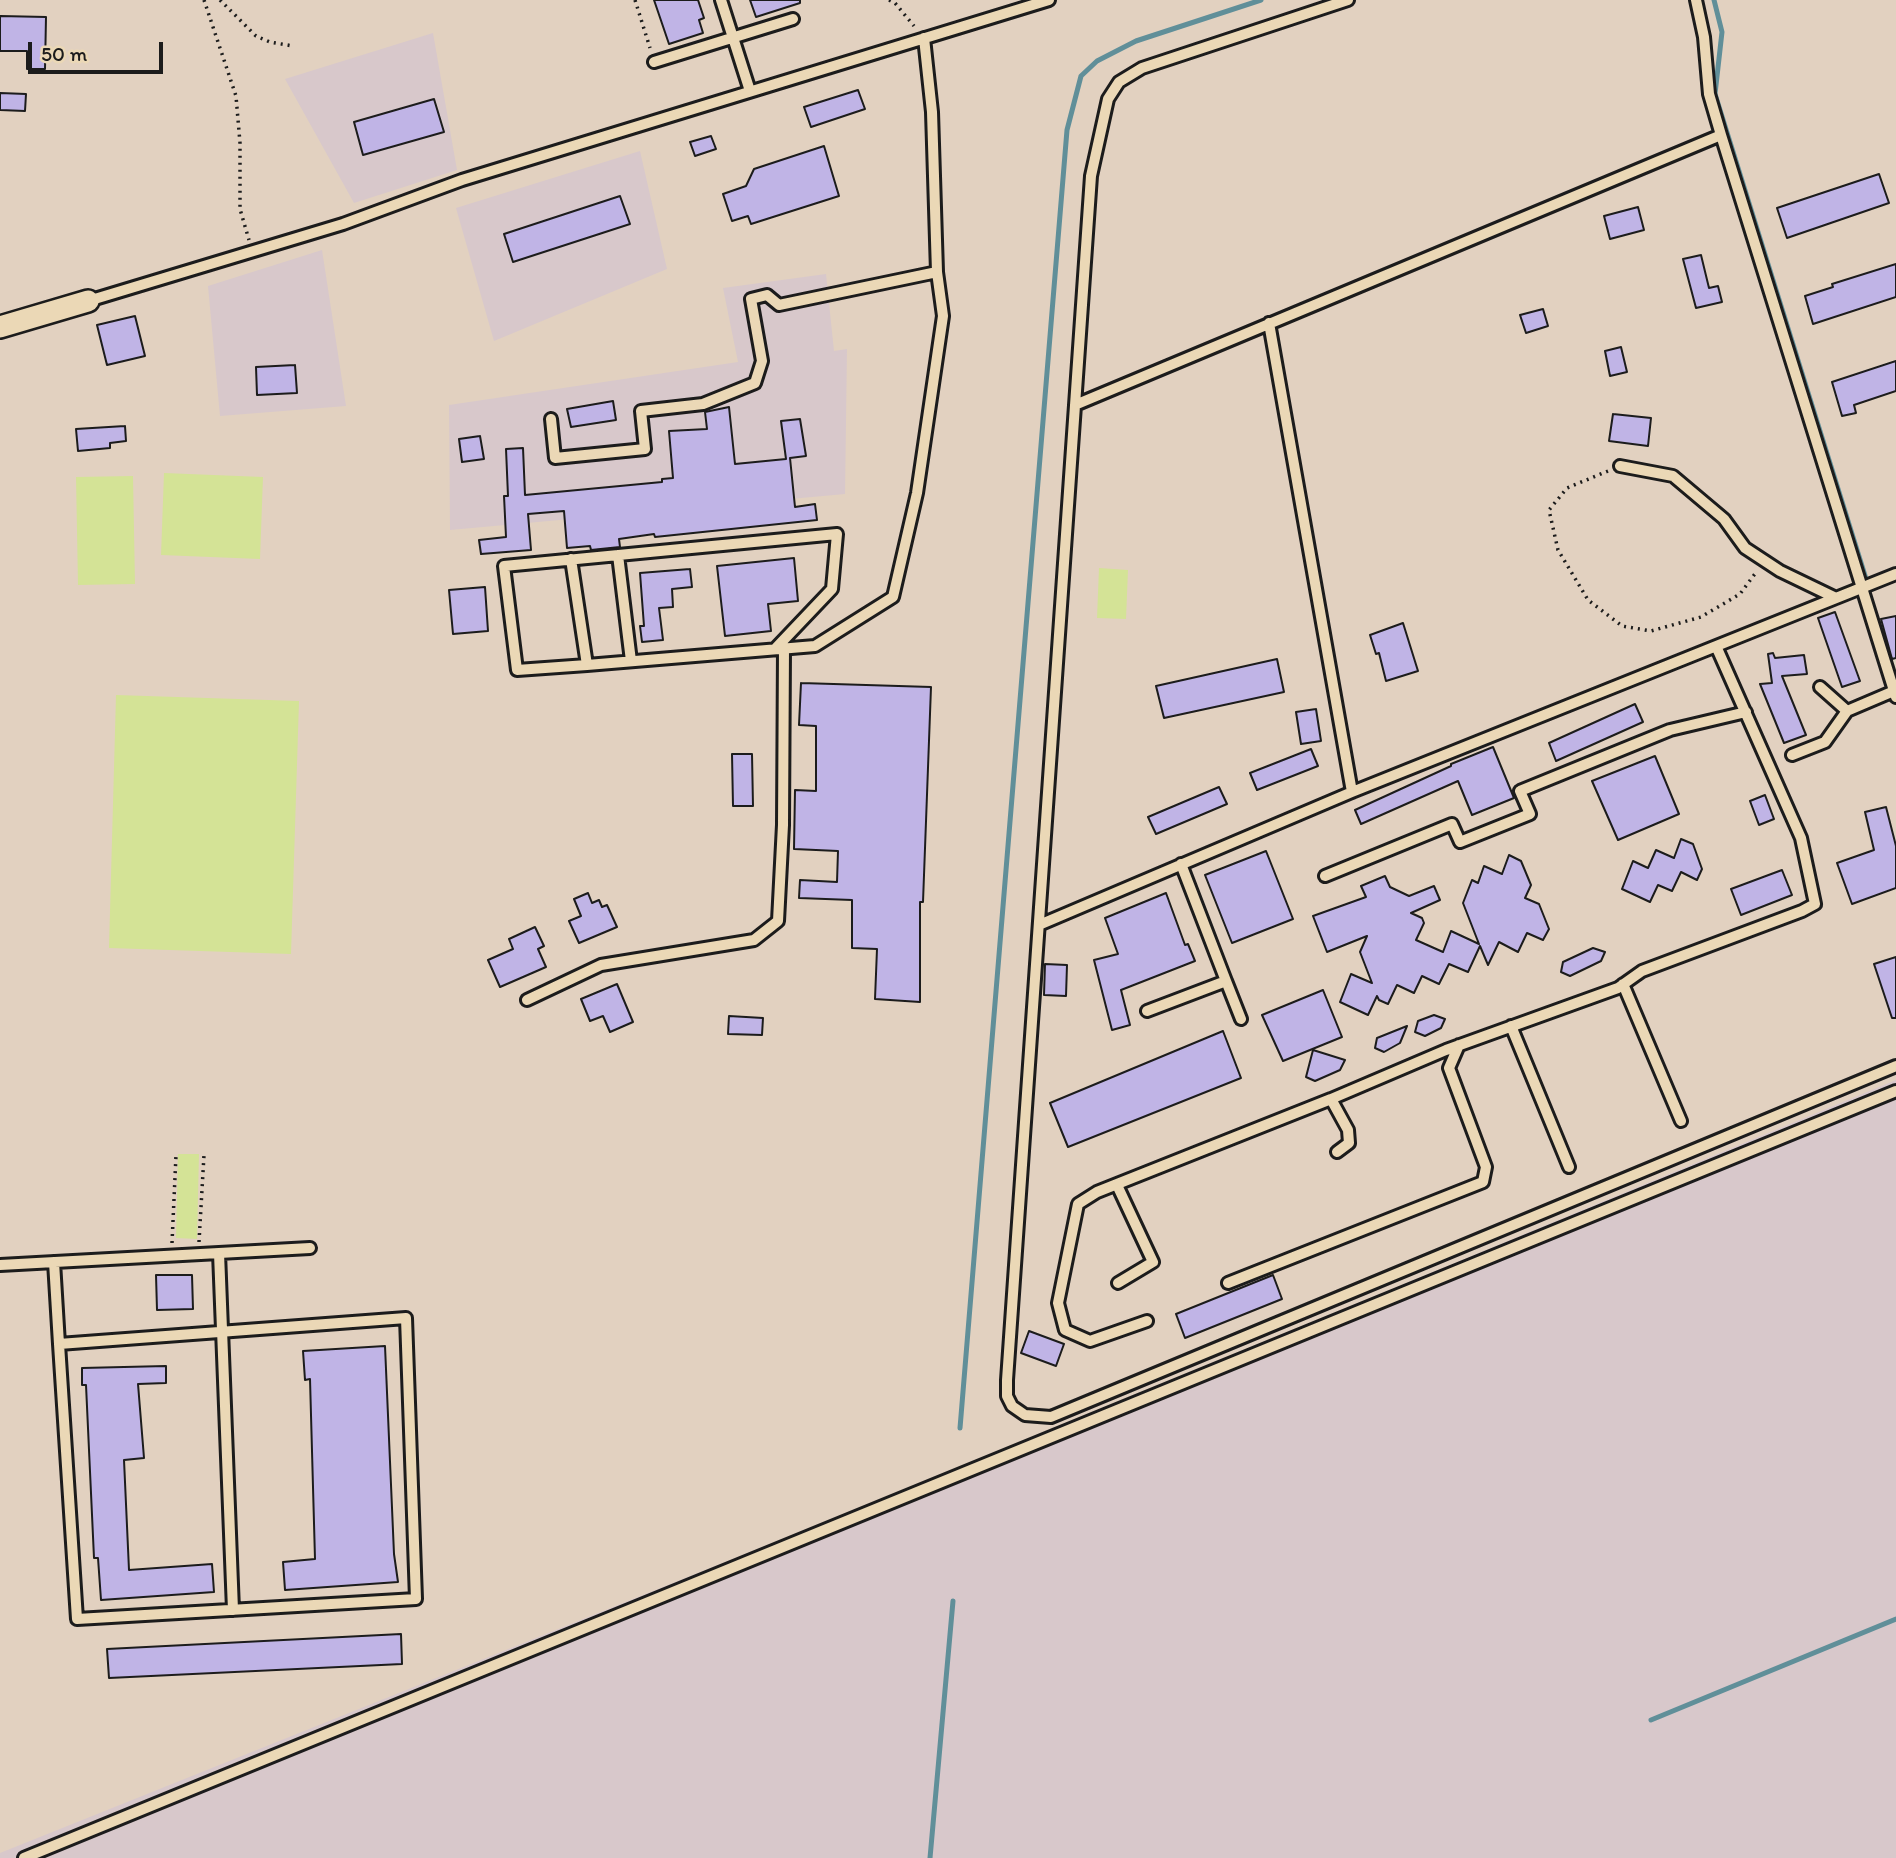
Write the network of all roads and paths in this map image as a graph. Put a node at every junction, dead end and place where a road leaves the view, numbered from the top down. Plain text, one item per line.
1 (204, 0) edge
2 (220, 0) edge
3 (635, 0) edge
4 (721, 0) edge
5 (889, 0) edge
6 (1049, 0) edge
7 (1348, 0) edge
8 (1696, 0) edge
9 (793, 19) dead end
10 (733, 37) junction
11 (924, 38) junction
12 (293, 46) dead end
13 (654, 62) joint
14 (750, 92) junction
15 (1721, 135) junction
16 (252, 252) junction
17 (937, 272) junction
18 (88, 301) joint
19 (1269, 323) junction
20 (0, 327) edge
21 (1075, 405) junction
22 (551, 419) dead end
23 (1620, 466) joint
24 (618, 555) junction
25 (571, 559) junction
26 (1764, 561) junction
27 (1896, 574) edge
28 (1862, 588) junction
29 (1836, 598) junction
30 (1716, 646) junction
31 (780, 649) junction
32 (631, 662) junction
33 (587, 665) junction
34 (1820, 687) dead end
35 (1895, 694) edge
36 (1846, 711) junction
37 (1746, 712) junction
38 (1792, 755) dead end
39 (1352, 792) junction
40 (1181, 864) junction
41 (1325, 876) dead end
42 (1039, 925) junction
43 (1226, 981) junction
44 (1623, 984) junction
45 (527, 1000) dead end
46 (1147, 1011) dead end
47 (1241, 1019) dead end
48 (1511, 1026) junction
49 (1459, 1045) junction
50 (1896, 1066) edge
51 (1896, 1091) edge
52 (1331, 1099) junction
53 (1681, 1121) dead end
54 (1337, 1152) dead end
55 (176, 1155) dead end
56 (204, 1155) dead end
57 (1569, 1167) dead end
58 (1117, 1185) junction
59 (310, 1248) dead end
60 (219, 1253) junction
61 (199, 1254) junction
62 (172, 1256) junction
63 (54, 1262) junction
64 (0, 1265) edge
65 (1118, 1283) dead end
66 (1228, 1283) dead end
67 (1147, 1321) dead end
68 (222, 1332) junction
69 (59, 1344) junction
70 (233, 1610) junction
71 (24, 1858) edge

1 - 16 path
2 - 12 path
3 - 13 path
4 - 10 lane
5 - 11 path
6 - 11 lane
7 - 21 lane
8 - 15 lane
9 - 10 lane
10 - 13 lane
10 - 14 lane
11 - 14 lane
11 - 17 lane
14 - 16 lane
15 - 19 lane
15 - 28 lane
16 - 18 lane
17 - 22 lane
17 - 31 lane
18 - 20 street
19 - 21 lane
19 - 39 lane
21 - 42 lane
23 - 26 lane
23 - 26 path
24 - 25 lane
24 - 31 lane
24 - 32 lane
25 - 33 lane
25 - 33 lane
26 - 29 lane
27 - 28 lane
28 - 29 lane
28 - 35 lane
29 - 30 lane
30 - 37 lane
30 - 39 lane
31 - 32 lane
31 - 45 lane
32 - 33 lane
34 - 36 lane
35 - 36 lane
36 - 38 lane
37 - 41 lane
37 - 44 lane
39 - 40 lane
40 - 42 lane
40 - 43 lane
42 - 50 lane
43 - 46 lane
43 - 47 lane
44 - 48 lane
44 - 53 lane
48 - 49 lane
48 - 57 lane
49 - 52 lane
49 - 66 lane
51 - 71 lane
52 - 54 lane
52 - 58 lane
55 - 62 path
56 - 61 path
58 - 65 lane
58 - 67 lane
59 - 60 lane
60 - 61 lane
60 - 68 lane
61 - 62 lane
62 - 63 lane
63 - 64 lane
63 - 69 lane
68 - 69 lane
68 - 70 lane
68 - 70 lane
69 - 70 lane

